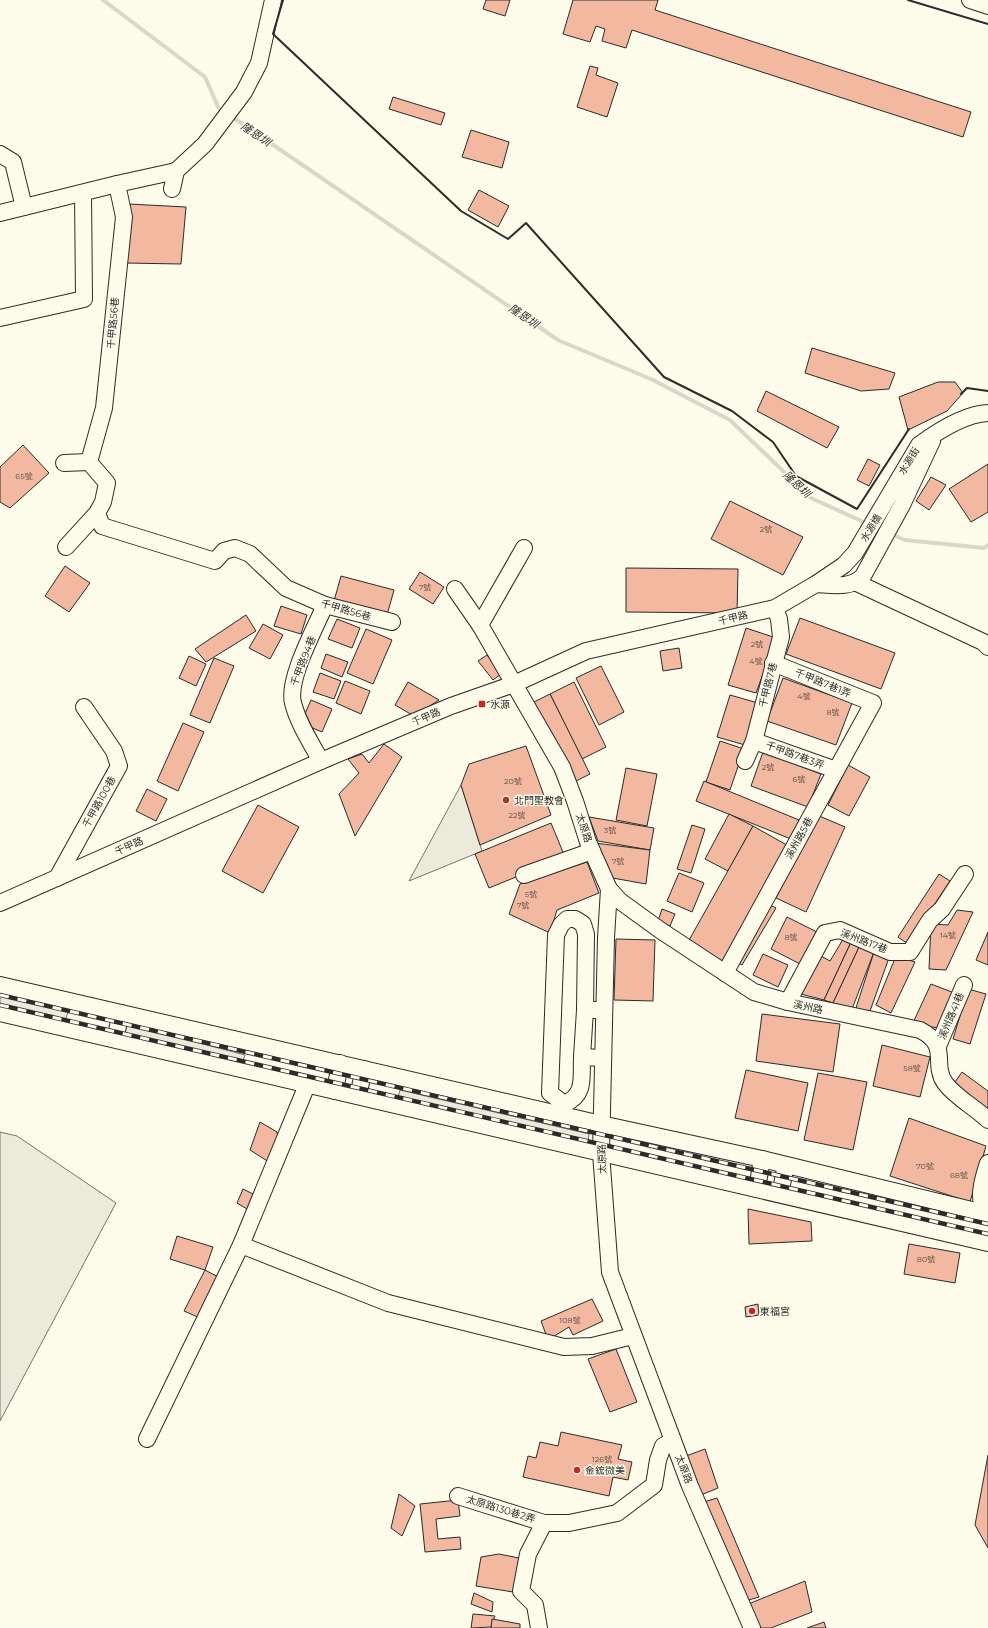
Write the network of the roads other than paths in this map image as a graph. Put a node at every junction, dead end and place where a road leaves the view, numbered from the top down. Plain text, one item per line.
1 (273, 0) edge
2 (970, 0) edge
3 (988, 6) edge
4 (0, 154) edge
5 (176, 170) junction
6 (118, 184) junction
7 (172, 189) dead end
8 (83, 193) junction
9 (24, 207) junction
10 (0, 213) edge
11 (0, 318) edge
12 (988, 413) edge
13 (89, 462) junction
14 (64, 463) dead end
15 (894, 504) junction
16 (97, 512) junction
17 (66, 547) dead end
18 (524, 548) dead end
19 (855, 552) joint
20 (857, 583) junction
21 (816, 584) junction
22 (455, 589) dead end
23 (325, 605) junction
24 (775, 608) junction
25 (392, 622) dead end
26 (480, 626) junction
27 (988, 647) edge
28 (773, 663) junction
29 (514, 684) junction
30 (873, 704) joint
31 (84, 707) dead end
32 (754, 741) junction
33 (321, 761) junction
34 (745, 761) dead end
35 (836, 770) junction
36 (592, 851) junction
37 (965, 874) dead end
38 (524, 875) dead end
39 (57, 878) junction
40 (609, 889) junction
41 (0, 903) edge
42 (725, 973) junction
43 (0, 985) edge
44 (964, 985) dead end
45 (788, 1002) junction
46 (94, 1007) junction
47 (585, 1010) junction
48 (604, 1010) junction
49 (0, 1013) edge
50 (121, 1013) junction
51 (88, 1033) junction
52 (115, 1039) junction
53 (938, 1046) junction
54 (582, 1057) junction
55 (602, 1058) junction
56 (340, 1063) junction
57 (364, 1069) junction
58 (307, 1085) junction
59 (335, 1091) junction
60 (358, 1096) junction
61 (988, 1120) edge
62 (601, 1124) junction
63 (601, 1152) junction
64 (762, 1159) junction
65 (988, 1163) edge
66 (786, 1165) junction
67 (757, 1189) junction
68 (780, 1194) junction
69 (987, 1214) edge
70 (988, 1243) edge
71 (241, 1245) junction
72 (633, 1336) junction
73 (147, 1439) dead end
74 (673, 1441) junction
75 (458, 1496) dead end
76 (544, 1523) junction
77 (539, 1628) edge
78 (752, 1628) edge

1 - 5 street
2 - 3 street
4 - 9 street
5 - 6 street
5 - 7 street
6 - 8 street
6 - 13 street, 千甲路56巷
8 - 9 street
8 - 11 street
9 - 10 street
12 - 15 street, 水源街
13 - 14 street
13 - 16 street
15 - 19 street, 水源橋
15 - 20 street
16 - 17 street
16 - 23 street, 千甲路56巷
18 - 26 street
19 - 21 street, 千甲路
20 - 21 street
20 - 27 street
21 - 24 street, 千甲路
22 - 26 street
23 - 25 street, 千甲路56巷
23 - 33 street, 千甲路94巷
24 - 28 street, 千甲路7巷
24 - 29 street, 千甲路
26 - 29 street
28 - 30 street, 千甲路7巷1弄
28 - 32 street, 千甲路7巷
29 - 33 street, 千甲路
29 - 36 street, 太原路
30 - 35 street, 溪州路5巷
31 - 39 street, 千甲路100巷
32 - 34 street, 千甲路7巷
32 - 35 street, 千甲路7巷3弄
33 - 39 street, 千甲路
35 - 42 street, 溪州路5巷
36 - 38 street
36 - 40 street, 太原路
37 - 45 street, 溪州路17巷
39 - 41 street, 千甲路
40 - 42 street, 溪州路
40 - 48 street, 太原路
42 - 45 street, 溪州路
43 - 46 street
44 - 53 street, 溪州路41巷
45 - 53 street, 溪州路
46 - 50 street
46 - 51 street
47 - 48 street
47 - 54 street
47 - 54 street
48 - 55 street, 太原路
49 - 51 street
50 - 52 street
50 - 56 street
51 - 52 street
52 - 58 street
53 - 61 street
54 - 55 street
55 - 62 street, 太原路
56 - 57 street
56 - 59 street
57 - 60 street
57 - 62 street
58 - 59 street
58 - 71 street
59 - 60 street
60 - 63 street
62 - 63 street, 太原路
62 - 64 street
63 - 67 street
63 - 72 street, 太原路
64 - 66 street
64 - 67 street
65 - 69 street
66 - 68 street
66 - 69 street
67 - 68 street
68 - 70 street
71 - 72 street
71 - 73 street
72 - 74 street, 太原路
74 - 76 street, 太原路130巷2弄
74 - 78 street, 太原路
75 - 76 street, 太原路130巷2弄
76 - 77 street

